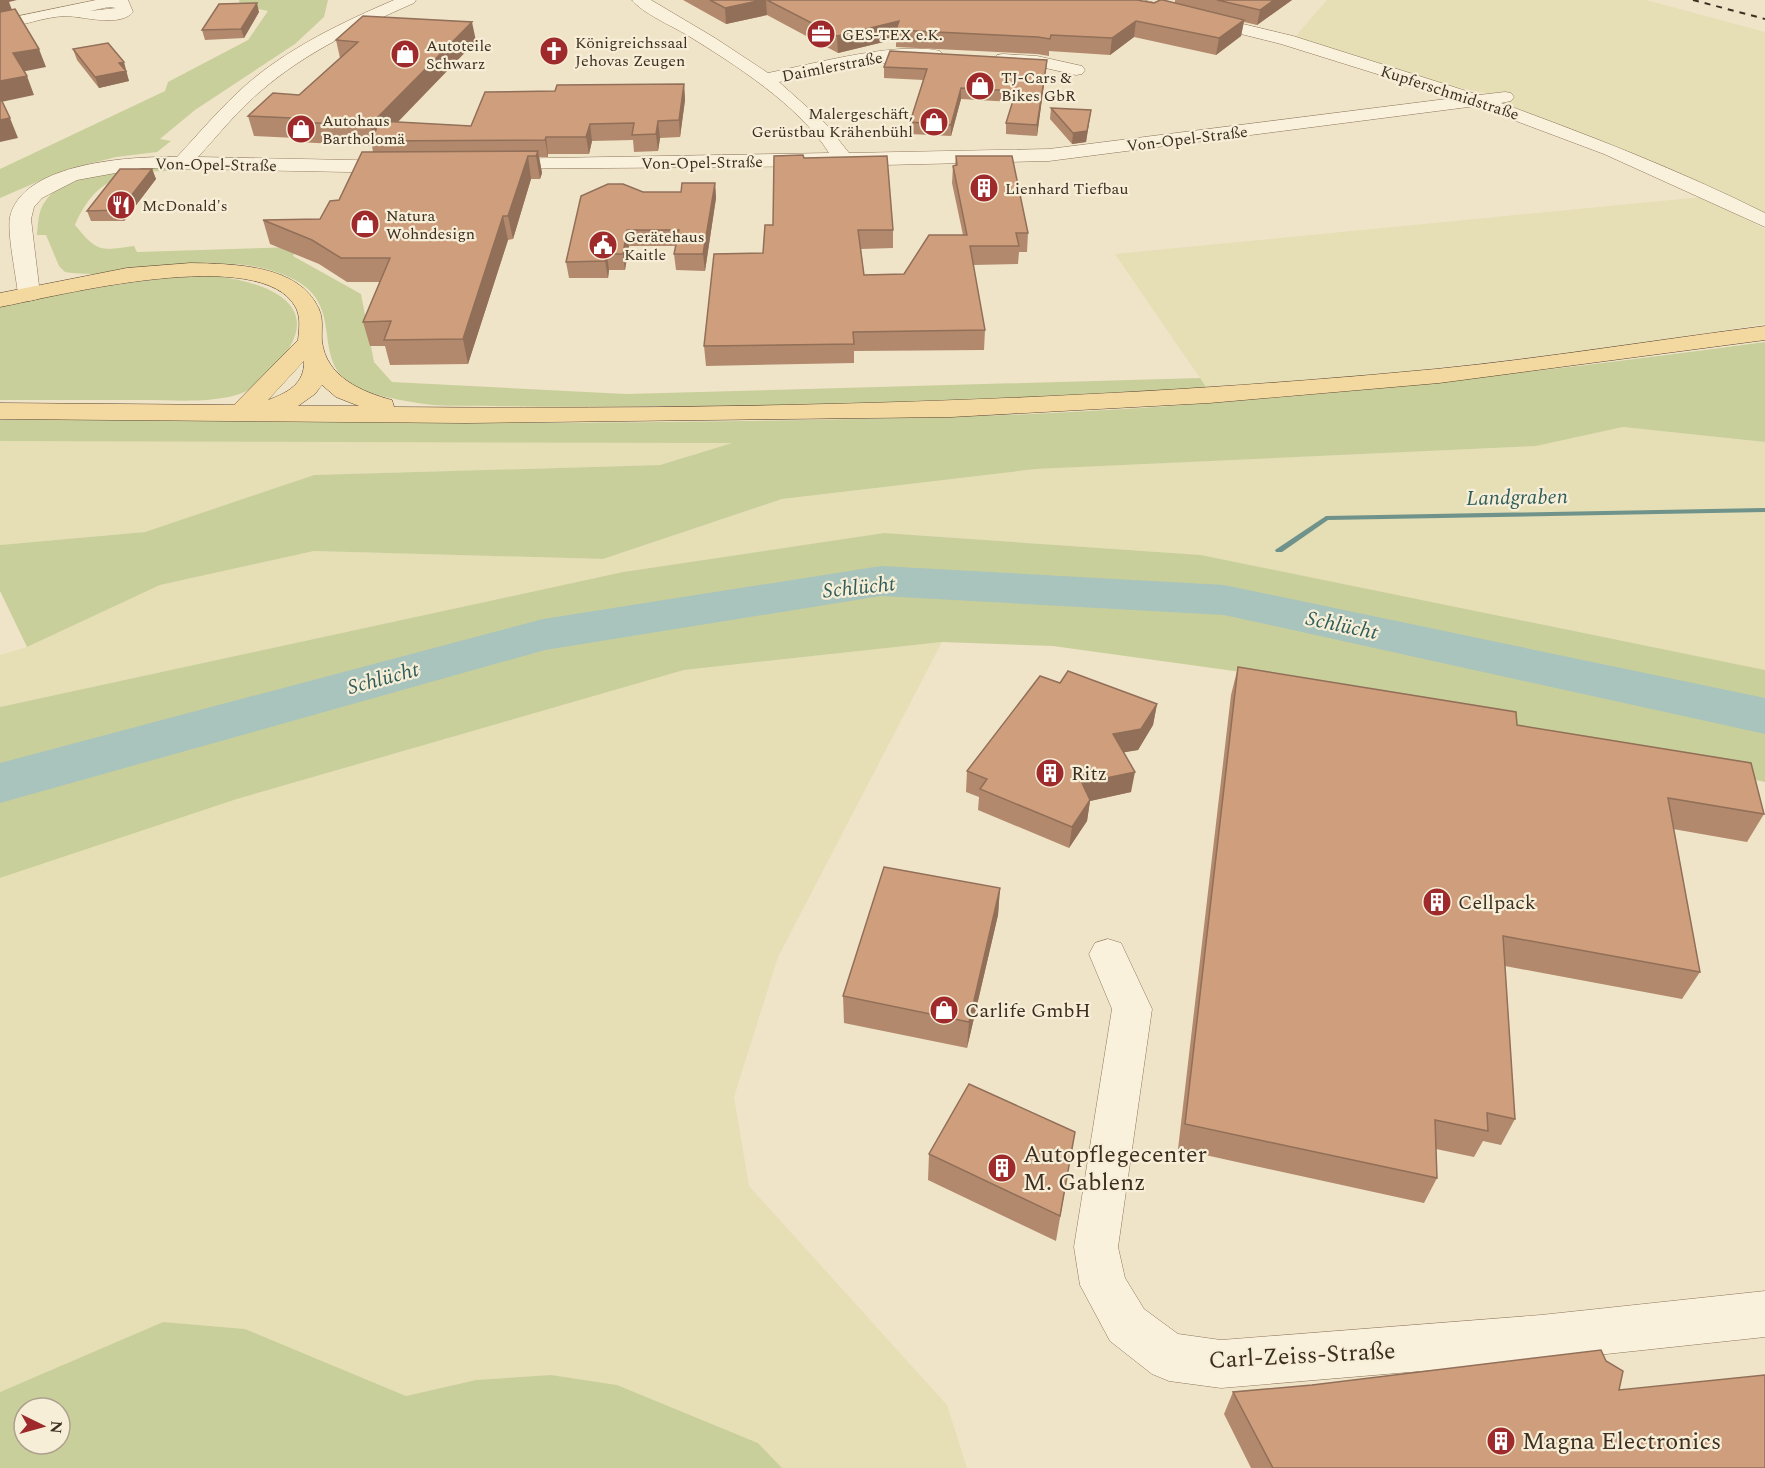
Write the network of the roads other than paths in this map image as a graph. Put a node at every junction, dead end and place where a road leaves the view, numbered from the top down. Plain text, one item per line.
1 (408, 0) edge
2 (640, 0) edge
3 (1123, 0) edge
4 (129, 19) dead end
5 (0, 25) edge
6 (949, 56) edge
7 (982, 58) edge
8 (1076, 70) dead end
9 (767, 79) junction
10 (1504, 97) dead end
11 (1477, 100) junction
12 (843, 160) junction
13 (183, 162) junction
14 (482, 165) edge
15 (415, 166) edge
16 (1765, 221) edge
17 (25, 249) junction
18 (0, 254) edge
19 (29, 294) junction
20 (0, 300) edge
21 (1765, 333) edge
22 (313, 352) junction
23 (0, 411) edge
24 (241, 414) junction
25 (417, 414) junction
26 (1108, 954) dead end
27 (1765, 1314) edge

1 - 13 street
2 - 9 street, Daimlerstraße
3 - 11 street, Kupferschmidstraße
4 - 5 street
6 - 9 street, Daimlerstraße
7 - 8 street
9 - 12 street, Daimlerstraße
10 - 11 street, Von-Opel-Straße
11 - 12 street, Von-Opel-Straße
11 - 16 street, Kupferschmidstraße
12 - 14 street, Von-Opel-Straße
13 - 15 street, Von-Opel-Straße
13 - 17 street, Von-Opel-Straße
17 - 18 street
17 - 19 street, Von-Opel-Straße
19 - 20 main road
19 - 22 main road
21 - 25 main road
22 - 24 main road
22 - 25 main road
23 - 24 main road
24 - 25 main road
26 - 27 street, Carl-Zeiss-Straße

